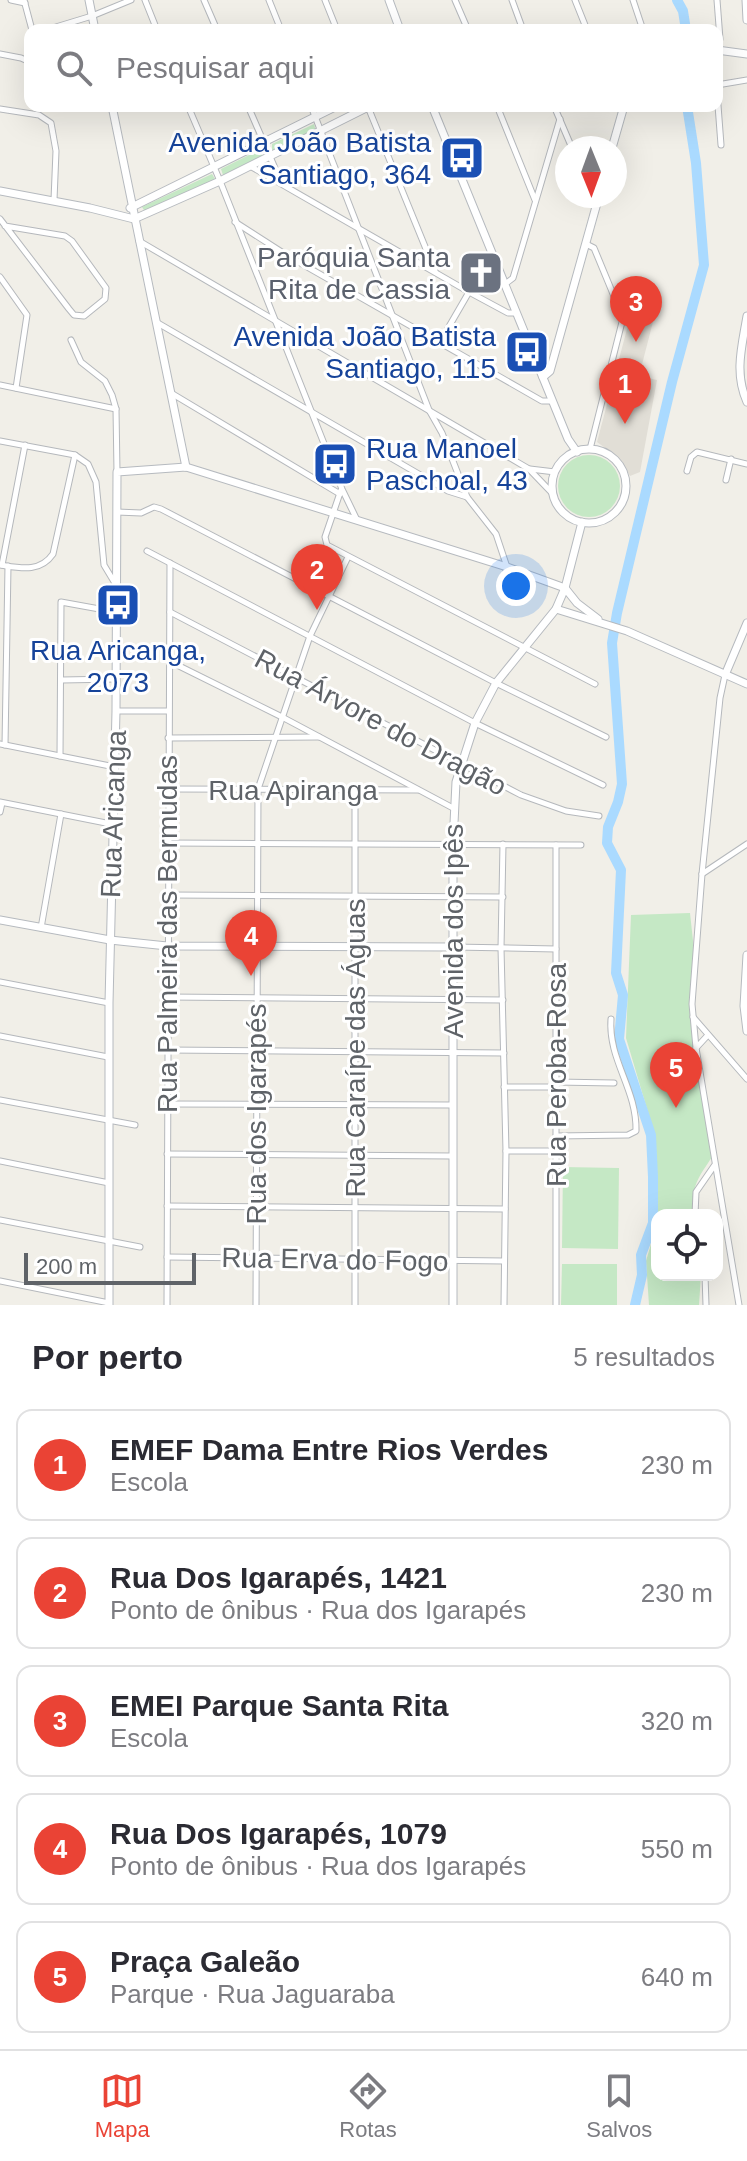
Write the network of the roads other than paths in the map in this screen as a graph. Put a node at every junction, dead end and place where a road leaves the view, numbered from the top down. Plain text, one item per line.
1 (11, 0) edge
2 (89, 0) edge
3 (131, 0) edge
4 (145, 0) edge
5 (204, 0) edge
6 (269, 0) edge
7 (325, 0) edge
8 (389, 0) edge
9 (455, 0) edge
10 (512, 0) edge
11 (575, 0) edge
12 (633, 0) edge
13 (717, 0) edge
14 (746, 0) edge
15 (25, 1) edge
16 (92, 16) junction
17 (747, 20) edge
18 (31, 24) edge
19 (66, 24) edge
20 (94, 24) edge
21 (155, 24) edge
22 (214, 24) edge
23 (279, 24) edge
24 (335, 24) edge
25 (398, 24) edge
26 (465, 24) edge
27 (521, 24) edge
28 (585, 24) edge
29 (641, 24) edge
30 (719, 24) edge
31 (723, 52) edge
32 (0, 54) edge
33 (747, 54) edge
34 (24, 56) edge
35 (21, 58) junction
36 (24, 59) edge
37 (747, 80) edge
38 (723, 84) edge
39 (0, 109) edge
40 (113, 112) edge
41 (190, 112) edge
42 (250, 112) edge
43 (314, 112) edge
44 (324, 112) edge
45 (356, 112) edge
46 (370, 112) edge
47 (434, 112) edge
48 (499, 112) edge
49 (557, 112) edge
50 (622, 112) edge
51 (719, 112) edge
52 (316, 116) junction
53 (560, 119) junction
54 (321, 130) junction
55 (567, 136) edge
56 (615, 136) edge
57 (263, 142) junction
58 (721, 145) dead end
59 (268, 156) junction
60 (250, 166) junction
61 (213, 167) junction
62 (220, 181) junction
63 (281, 183) junction
64 (0, 191) edge
65 (54, 200) junction
66 (535, 201) junction
67 (132, 206) junction
68 (594, 208) edge
69 (351, 210) junction
70 (123, 216) junction
71 (338, 217) junction
72 (0, 219) edge
73 (134, 219) junction
74 (235, 222) junction
75 (5, 226) junction
76 (359, 229) junction
77 (138, 240) junction
78 (378, 240) junction
79 (586, 244) junction
80 (425, 248) junction
81 (368, 250) junction
82 (417, 262) junction
83 (436, 272) junction
84 (0, 277) edge
85 (505, 284) junction
86 (469, 292) junction
87 (516, 313) junction
88 (747, 316) edge
89 (393, 317) junction
90 (276, 321) junction
91 (155, 322) junction
92 (71, 340) dead end
93 (440, 342) junction
94 (543, 377) junction
95 (0, 385) edge
96 (16, 388) junction
97 (170, 392) junction
98 (552, 401) junction
99 (747, 402) edge
100 (116, 409) junction
101 (429, 410) junction
102 (311, 413) junction
103 (568, 439) junction
104 (0, 441) edge
105 (25, 445) junction
106 (590, 449) junction
107 (577, 452) junction
108 (75, 455) junction
109 (565, 458) junction
110 (731, 459) junction
111 (747, 464) edge
112 (186, 467) junction
113 (529, 469) junction
114 (687, 471) dead end
115 (117, 472) junction
116 (555, 472) junction
117 (726, 480) dead end
118 (341, 491) junction
119 (553, 494) junction
120 (467, 497) junction
121 (117, 512) junction
122 (332, 514) junction
123 (582, 522) junction
124 (358, 523) junction
125 (147, 551) dead end
126 (348, 557) junction
127 (170, 563) junction
128 (3, 565) edge
129 (507, 567) junction
130 (117, 586) junction
131 (565, 588) junction
132 (501, 591) dead end
133 (328, 596) junction
134 (561, 600) junction
135 (556, 609) junction
136 (116, 612) junction
137 (170, 612) junction
138 (592, 614) junction
139 (3, 622) edge
140 (603, 622) junction
141 (747, 623) edge
142 (310, 636) junction
143 (527, 646) junction
144 (169, 661) junction
145 (725, 675) junction
146 (297, 678) junction
147 (116, 679) junction
148 (62, 680) junction
149 (496, 683) junction
150 (595, 684) dead end
151 (747, 684) edge
152 (116, 711) junction
153 (168, 711) junction
154 (282, 717) junction
155 (475, 723) junction
156 (274, 736) junction
157 (320, 737) junction
158 (606, 737) dead end
159 (168, 738) junction
160 (2, 744) edge
161 (60, 756) junction
162 (460, 763) junction
163 (115, 767) junction
164 (603, 785) dead end
165 (168, 789) junction
166 (258, 789) junction
167 (355, 790) junction
168 (419, 790) junction
169 (1, 803) edge
170 (453, 808) junction
171 (0, 812) edge
172 (61, 814) junction
173 (599, 816) dead end
174 (111, 824) junction
175 (168, 843) junction
176 (257, 844) junction
177 (356, 844) junction
178 (453, 844) junction
179 (503, 844) junction
180 (747, 844) edge
181 (556, 845) junction
182 (581, 845) dead end
183 (702, 874) junction
184 (257, 894) junction
185 (168, 895) junction
186 (354, 896) junction
187 (453, 896) junction
188 (503, 897) junction
189 (0, 920) edge
190 (40, 929) junction
191 (110, 940) junction
192 (167, 946) junction
193 (256, 946) junction
194 (354, 947) junction
195 (453, 947) junction
196 (501, 948) junction
197 (556, 949) junction
198 (747, 955) edge
199 (0, 982) edge
200 (167, 997) junction
201 (256, 998) junction
202 (355, 999) junction
203 (453, 999) junction
204 (503, 1000) junction
205 (109, 1003) junction
206 (693, 1017) junction
207 (611, 1019) dead end
208 (747, 1031) edge
209 (708, 1035) junction
210 (0, 1036) edge
211 (696, 1048) junction
212 (167, 1050) junction
213 (256, 1051) junction
214 (354, 1051) junction
215 (453, 1052) junction
216 (504, 1053) junction
217 (109, 1057) junction
218 (747, 1079) edge
219 (614, 1083) dead end
220 (556, 1084) junction
221 (504, 1087) junction
222 (0, 1100) edge
223 (167, 1104) junction
224 (355, 1104) junction
225 (256, 1105) junction
226 (453, 1105) junction
227 (109, 1120) junction
228 (135, 1125) dead end
229 (556, 1136) junction
230 (506, 1151) junction
231 (556, 1151) junction
232 (167, 1154) junction
233 (257, 1155) junction
234 (355, 1155) junction
235 (453, 1156) junction
236 (0, 1161) edge
237 (715, 1165) junction
238 (110, 1184) junction
239 (167, 1206) junction
240 (257, 1207) junction
241 (355, 1208) junction
242 (453, 1209) junction
243 (505, 1209) junction
244 (695, 1209) edge
245 (0, 1220) edge
246 (109, 1243) junction
247 (140, 1247) dead end
248 (167, 1257) junction
249 (257, 1258) junction
250 (355, 1259) junction
251 (453, 1260) junction
252 (504, 1261) junction
253 (0, 1281) edge
254 (705, 1281) edge
255 (109, 1304) edge
256 (167, 1305) edge
257 (256, 1305) edge
258 (355, 1305) edge
259 (453, 1305) edge
260 (504, 1305) edge
261 (556, 1305) edge
262 (706, 1305) edge
263 (739, 1305) edge

1 - 15 street
2 - 16 street
3 - 16 street
4 - 21 street
5 - 22 street
6 - 23 street
7 - 24 street
8 - 25 street
9 - 26 street
10 - 27 street
11 - 28 street
12 - 29 street
13 - 30 street
14 - 17 street
15 - 18 street
16 - 19 street
16 - 20 street
31 - 33 street
32 - 35 street
34 - 35 street
35 - 36 street
37 - 38 street
39 - 65 street
40 - 67 street
41 - 61 street
42 - 57 street
43 - 52 street
44 - 52 street
45 - 54 street
46 - 80 street
47 - 85 street
48 - 66 street
49 - 53 street
50 - 56 street
51 - 58 street
52 - 54 street
52 - 57 street
53 - 55 street
53 - 66 street
54 - 59 street
54 - 69 street
57 - 59 street
57 - 61 street
59 - 60 street
59 - 63 street
60 - 62 street
60 - 63 street
61 - 62 street
61 - 67 street
62 - 73 street
62 - 74 street
63 - 71 street
64 - 65 street
65 - 70 street
66 - 85 street
67 - 70 street
67 - 73 street
68 - 79 street
69 - 71 street
69 - 76 street
70 - 73 street
71 - 76 street
72 - 75 street
73 - 77 street
74 - 89 street
74 - 90 street
75 - 75 street
76 - 78 street
76 - 81 street
77 - 90 street
77 - 91 street
78 - 81 street
78 - 82 street
79 - 94 street
79 - 106 street
80 - 82 street
80 - 83 street
81 - 89 street
82 - 83 street
83 - 86 street
84 - 96 street
85 - 87 street
86 - 87 street
86 - 93 street
87 - 94 street
88 - 99 street
89 - 93 street
89 - 101 street
90 - 101 street
90 - 102 street
91 - 97 street
91 - 102 street
92 - 100 street, Rua Aricanga
93 - 98 street
94 - 98 street
95 - 96 street
96 - 100 street
97 - 112 street
97 - 118 street
98 - 103 street
100 - 115 street, Rua Aricanga
101 - 113 street
101 - 120 street
102 - 118 street
102 - 120 street
103 - 107 street
103 - 109 street
104 - 105 street
105 - 108 street
105 - 128 street
106 - 107 street
106 - 123 street
107 - 109 street
108 - 128 street
108 - 130 street
109 - 116 street
110 - 111 street
110 - 114 street
110 - 117 street
112 - 115 street
112 - 122 street
113 - 116 street
113 - 119 street
115 - 121 street, Rua Aricanga
116 - 119 street
118 - 122 street
118 - 124 street
119 - 123 street
120 - 129 street
121 - 130 street, Rua Aricanga
121 - 133 street
122 - 124 street
122 - 126 street
123 - 131 street, Avenida dos Ipês
124 - 129 street
125 - 127 street
126 - 133 street, Rua dos Igarapés
126 - 143 street
127 - 137 street, Rua Palmeira das Bermudas
127 - 142 street
128 - 139 street
129 - 131 street
129 - 132 street
130 - 136 street, Rua Aricanga
131 - 134 street, Avenida dos Ipês
131 - 138 street
133 - 142 street, Rua dos Igarapés
133 - 149 street
134 - 135 street, Avenida dos Ipês
134 - 138 street
135 - 140 street
135 - 143 street, Avenida dos Ipês
136 - 147 street, Rua Aricanga
136 - 148 street
137 - 144 street, Rua Palmeira das Bermudas
137 - 146 street, Rua Árvore do Dragão
138 - 140 street
139 - 160 street
140 - 145 street
141 - 145 street
142 - 146 street, Rua dos Igarapés
142 - 155 street
143 - 149 street, Avenida dos Ipês
143 - 150 street
144 - 153 street, Rua Palmeira das Bermudas
144 - 154 street
145 - 151 street
145 - 183 street
146 - 154 street, Rua dos Igarapés
146 - 162 street, Rua Árvore do Dragão
147 - 148 street
147 - 152 street, Rua Aricanga
148 - 161 street
149 - 155 street, Avenida dos Ipês
149 - 158 street
152 - 153 street
152 - 163 street, Rua Aricanga
153 - 159 street, Rua Palmeira das Bermudas
154 - 156 street, Rua dos Igarapés
154 - 157 street
155 - 162 street, Avenida dos Ipês
155 - 164 street
156 - 157 street
156 - 159 street
156 - 166 street, Rua dos Igarapés
157 - 168 street
159 - 165 street, Rua Palmeira das Bermudas
160 - 161 street
161 - 163 street
162 - 170 street, Avenida dos Ipês
162 - 173 street, Rua Árvore do Dragão
163 - 174 street, Rua Aricanga
165 - 166 street, Rua Apiranga
165 - 175 street, Rua Palmeira das Bermudas
166 - 167 street, Rua Apiranga
166 - 176 street, Rua dos Igarapés
167 - 168 street, Rua Apiranga
167 - 177 street, Rua Caraípe das Águas
168 - 170 street
169 - 171 street
169 - 172 street
170 - 178 street, Avenida dos Ipês
172 - 174 street
172 - 190 street
174 - 191 street, Rua Aricanga
175 - 176 street
175 - 185 street, Rua Palmeira das Bermudas
176 - 177 street
176 - 184 street, Rua dos Igarapés
177 - 178 street
177 - 186 street, Rua Caraípe das Águas
178 - 179 street
178 - 187 street, Avenida dos Ipês
179 - 181 street
179 - 188 street
180 - 183 street
181 - 182 street
181 - 197 street, Rua Peroba-Rosa
183 - 206 street
184 - 185 street
184 - 186 street
184 - 193 street, Rua dos Igarapés
185 - 192 street, Rua Palmeira das Bermudas
186 - 187 street
186 - 194 street, Rua Caraípe das Águas
187 - 188 street
187 - 195 street, Avenida dos Ipês
188 - 196 street
189 - 190 street
190 - 191 street
191 - 192 street
191 - 205 street, Rua Aricanga
192 - 193 street
192 - 200 street, Rua Palmeira das Bermudas
193 - 194 street
193 - 201 street, Rua dos Igarapés
194 - 195 street
194 - 202 street, Rua Caraípe das Águas
195 - 196 street
195 - 203 street, Avenida dos Ipês
196 - 197 street
196 - 204 street
197 - 220 street, Rua Peroba-Rosa
198 - 208 street
199 - 205 street
200 - 201 street
200 - 212 street, Rua Palmeira das Bermudas
201 - 202 street
201 - 213 street, Rua dos Igarapés
202 - 203 street
202 - 214 street, Rua Caraípe das Águas
203 - 204 street
203 - 215 street, Avenida dos Ipês
204 - 216 street
205 - 217 street, Rua Aricanga
206 - 209 street
206 - 211 street
207 - 229 street
209 - 211 street
209 - 218 street
210 - 217 street
211 - 237 street
212 - 213 street
212 - 223 street, Rua Palmeira das Bermudas
213 - 214 street
213 - 225 street, Rua dos Igarapés
214 - 215 street
214 - 224 street, Rua Caraípe das Águas
215 - 216 street
215 - 226 street, Avenida dos Ipês
216 - 221 street
217 - 227 street, Rua Aricanga
219 - 220 street
220 - 221 street
220 - 229 street, Rua Peroba-Rosa
221 - 230 street
222 - 227 street
223 - 225 street
223 - 232 street, Rua Palmeira das Bermudas
224 - 225 street
224 - 226 street
224 - 234 street, Rua Caraípe das Águas
225 - 233 street, Rua dos Igarapés
226 - 235 street, Avenida dos Ipês
227 - 228 street
227 - 238 street, Rua Aricanga
229 - 231 street, Rua Peroba-Rosa
230 - 231 street
230 - 243 street
231 - 261 street, Rua Peroba-Rosa
232 - 233 street
232 - 239 street, Rua Palmeira das Bermudas
233 - 234 street
233 - 240 street, Rua dos Igarapés
234 - 235 street
234 - 241 street, Rua Caraípe das Águas
235 - 242 street, Avenida dos Ipês
236 - 238 street
237 - 244 street
237 - 263 street
238 - 246 street, Rua Aricanga
239 - 240 street
239 - 248 street, Rua Palmeira das Bermudas
240 - 241 street
240 - 249 street, Rua dos Igarapés
241 - 242 street
241 - 250 street, Rua Caraípe das Águas
242 - 243 street
242 - 251 street, Avenida dos Ipês
243 - 252 street
245 - 246 street
246 - 247 street
246 - 255 street, Rua Aricanga
248 - 249 street, Rua Erva do Fogo
248 - 256 street, Rua Palmeira das Bermudas
249 - 250 street, Rua Erva do Fogo
249 - 257 street, Rua dos Igarapés
250 - 251 street, Rua Erva do Fogo
250 - 258 street, Rua Caraípe das Águas
251 - 252 street, Rua Erva do Fogo
251 - 259 street, Avenida dos Ipês
252 - 260 street
253 - 255 street
254 - 262 street

